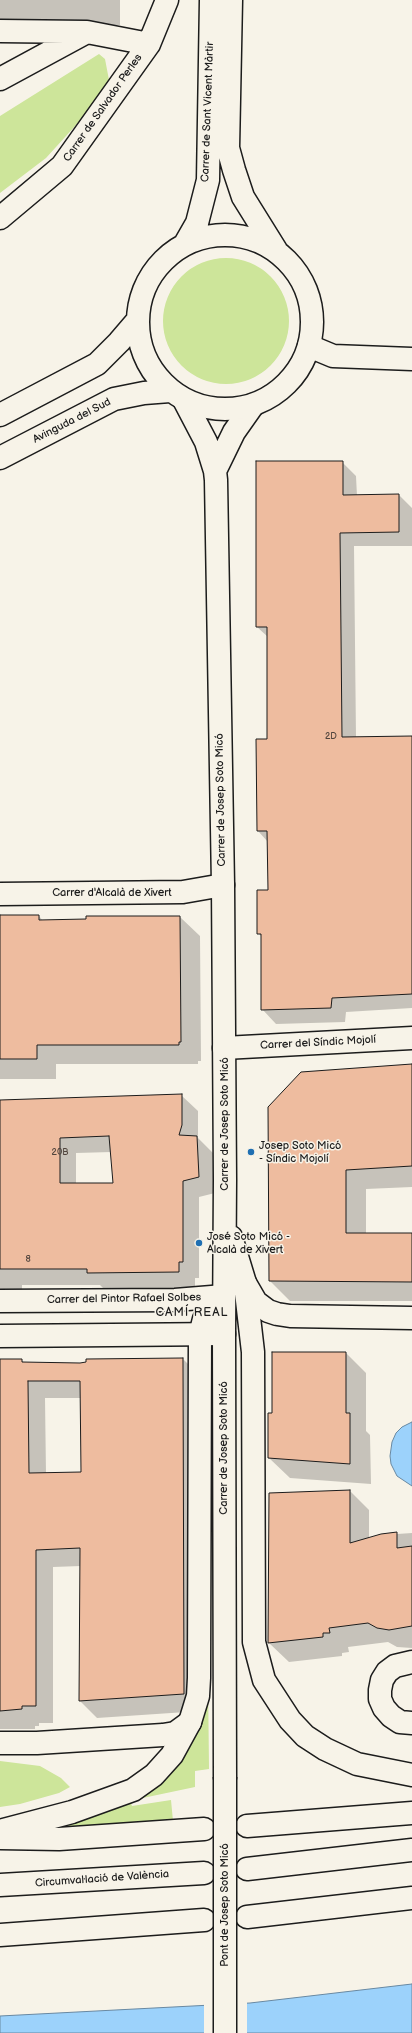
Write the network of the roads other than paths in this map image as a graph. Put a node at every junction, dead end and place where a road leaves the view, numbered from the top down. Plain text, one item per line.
1 (167, 0) edge
2 (211, 0) edge
3 (231, 0) edge
4 (0, 31) edge
5 (86, 32) junction
6 (149, 44) junction
7 (0, 79) edge
8 (0, 218) edge
9 (185, 244) junction
10 (277, 251) junction
11 (137, 321) junction
12 (309, 346) junction
13 (412, 359) edge
14 (177, 395) junction
15 (252, 405) junction
16 (0, 415) edge
17 (0, 458) edge
18 (215, 471) junction
19 (223, 885) junction
20 (0, 894) edge
21 (412, 1038) edge
22 (224, 1048) junction
23 (225, 1219) junction
24 (245, 1283) junction
25 (224, 1296) junction
26 (0, 1301) edge
27 (412, 1318) edge
28 (224, 1334) junction
29 (200, 1335) junction
30 (0, 1336) edge
31 (409, 1662) edge
32 (190, 1722) junction
33 (412, 1723) edge
34 (0, 1743) edge
35 (412, 1775) edge
36 (225, 1777) joint
37 (412, 1813) edge
38 (247, 1826) dead end
39 (204, 1829) dead end
40 (0, 1831) edge
41 (0, 1838) edge
42 (412, 1850) edge
43 (247, 1869) dead end
44 (204, 1873) dead end
45 (0, 1885) edge
46 (412, 1898) edge
47 (247, 1917) dead end
48 (204, 1920) dead end
49 (0, 1935) edge
50 (225, 2033) edge

1 - 6 main road, Carrer de Salvador Perles
2 - 9 main road, Carrer de Sant Vicent Màrtir
3 - 10 main road, Carrer de Sant Vicent Màrtir
4 - 5 main road, Carrer de Salvador Perles
5 - 6 main road, Carrer de Salvador Perles
5 - 7 main road
6 - 8 main road, Carrer de Salvador Perles
9 - 10 main road
9 - 11 main road
10 - 12 main road
11 - 14 main road
11 - 16 main road
12 - 13 main road
12 - 15 main road
14 - 15 main road
14 - 17 main road, Avinguda del Sud
14 - 18 main road, Carrer de Josep Soto Micó
15 - 18 main road, Carrer de Josep Soto Micó
18 - 19 main road, Carrer de Josep Soto Micó
19 - 20 main road, Carrer d'Alcalà de Xivert
19 - 22 main road, Carrer de Josep Soto Micó
21 - 22 main road, Carrer del Síndic Mojolí
22 - 23 main road, Carrer de Josep Soto Micó
23 - 24 main road
23 - 25 main road, Carrer de Josep Soto Micó
24 - 27 main road
24 - 35 main road
25 - 26 main road, Carrer del Pintor Rafael Solbes
25 - 28 main road, Carrer de Josep Soto Micó
25 - 29 main road
28 - 29 main road
28 - 36 main road, Carrer de Josep Soto Micó
29 - 30 main road
29 - 32 main road
31 - 33 main road
32 - 34 main road
32 - 40 main road
36 - 50 main road, Pont de Josep Soto Micó, bridge
37 - 38 main road
39 - 41 main road
42 - 43 main road
44 - 45 main road, Circumval·lació de València
46 - 47 main road
48 - 49 main road

